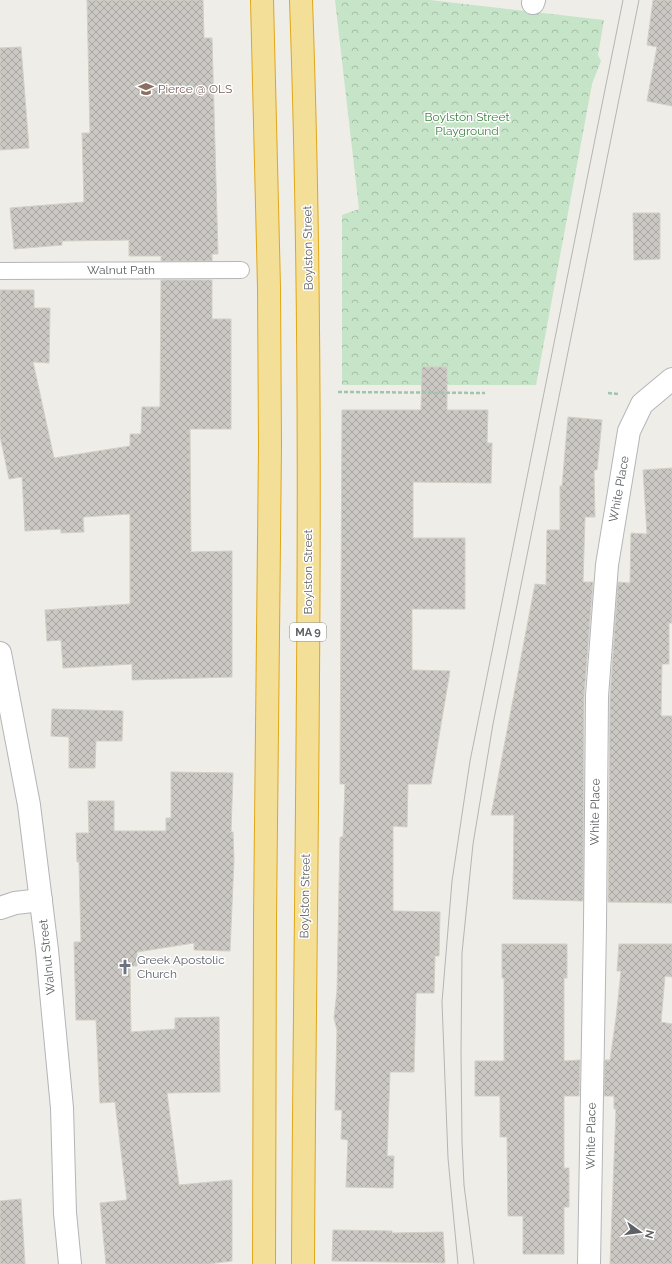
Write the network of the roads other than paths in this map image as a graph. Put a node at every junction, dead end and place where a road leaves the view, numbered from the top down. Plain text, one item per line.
1 (262, 0) edge
2 (301, 0) edge
3 (0, 270) edge
4 (241, 270) dead end
5 (672, 379) edge
6 (0, 653) edge
7 (41, 900) junction
8 (0, 908) edge
9 (70, 1264) edge
10 (264, 1264) edge
11 (303, 1264) edge
12 (589, 1264) edge

1 - 10 highway
2 - 11 highway, Boylston Street / MA 9
3 - 4 lane, Walnut Path
5 - 12 street, White Place
6 - 7 street, Walnut Street
7 - 8 street
7 - 9 street, Walnut Street

